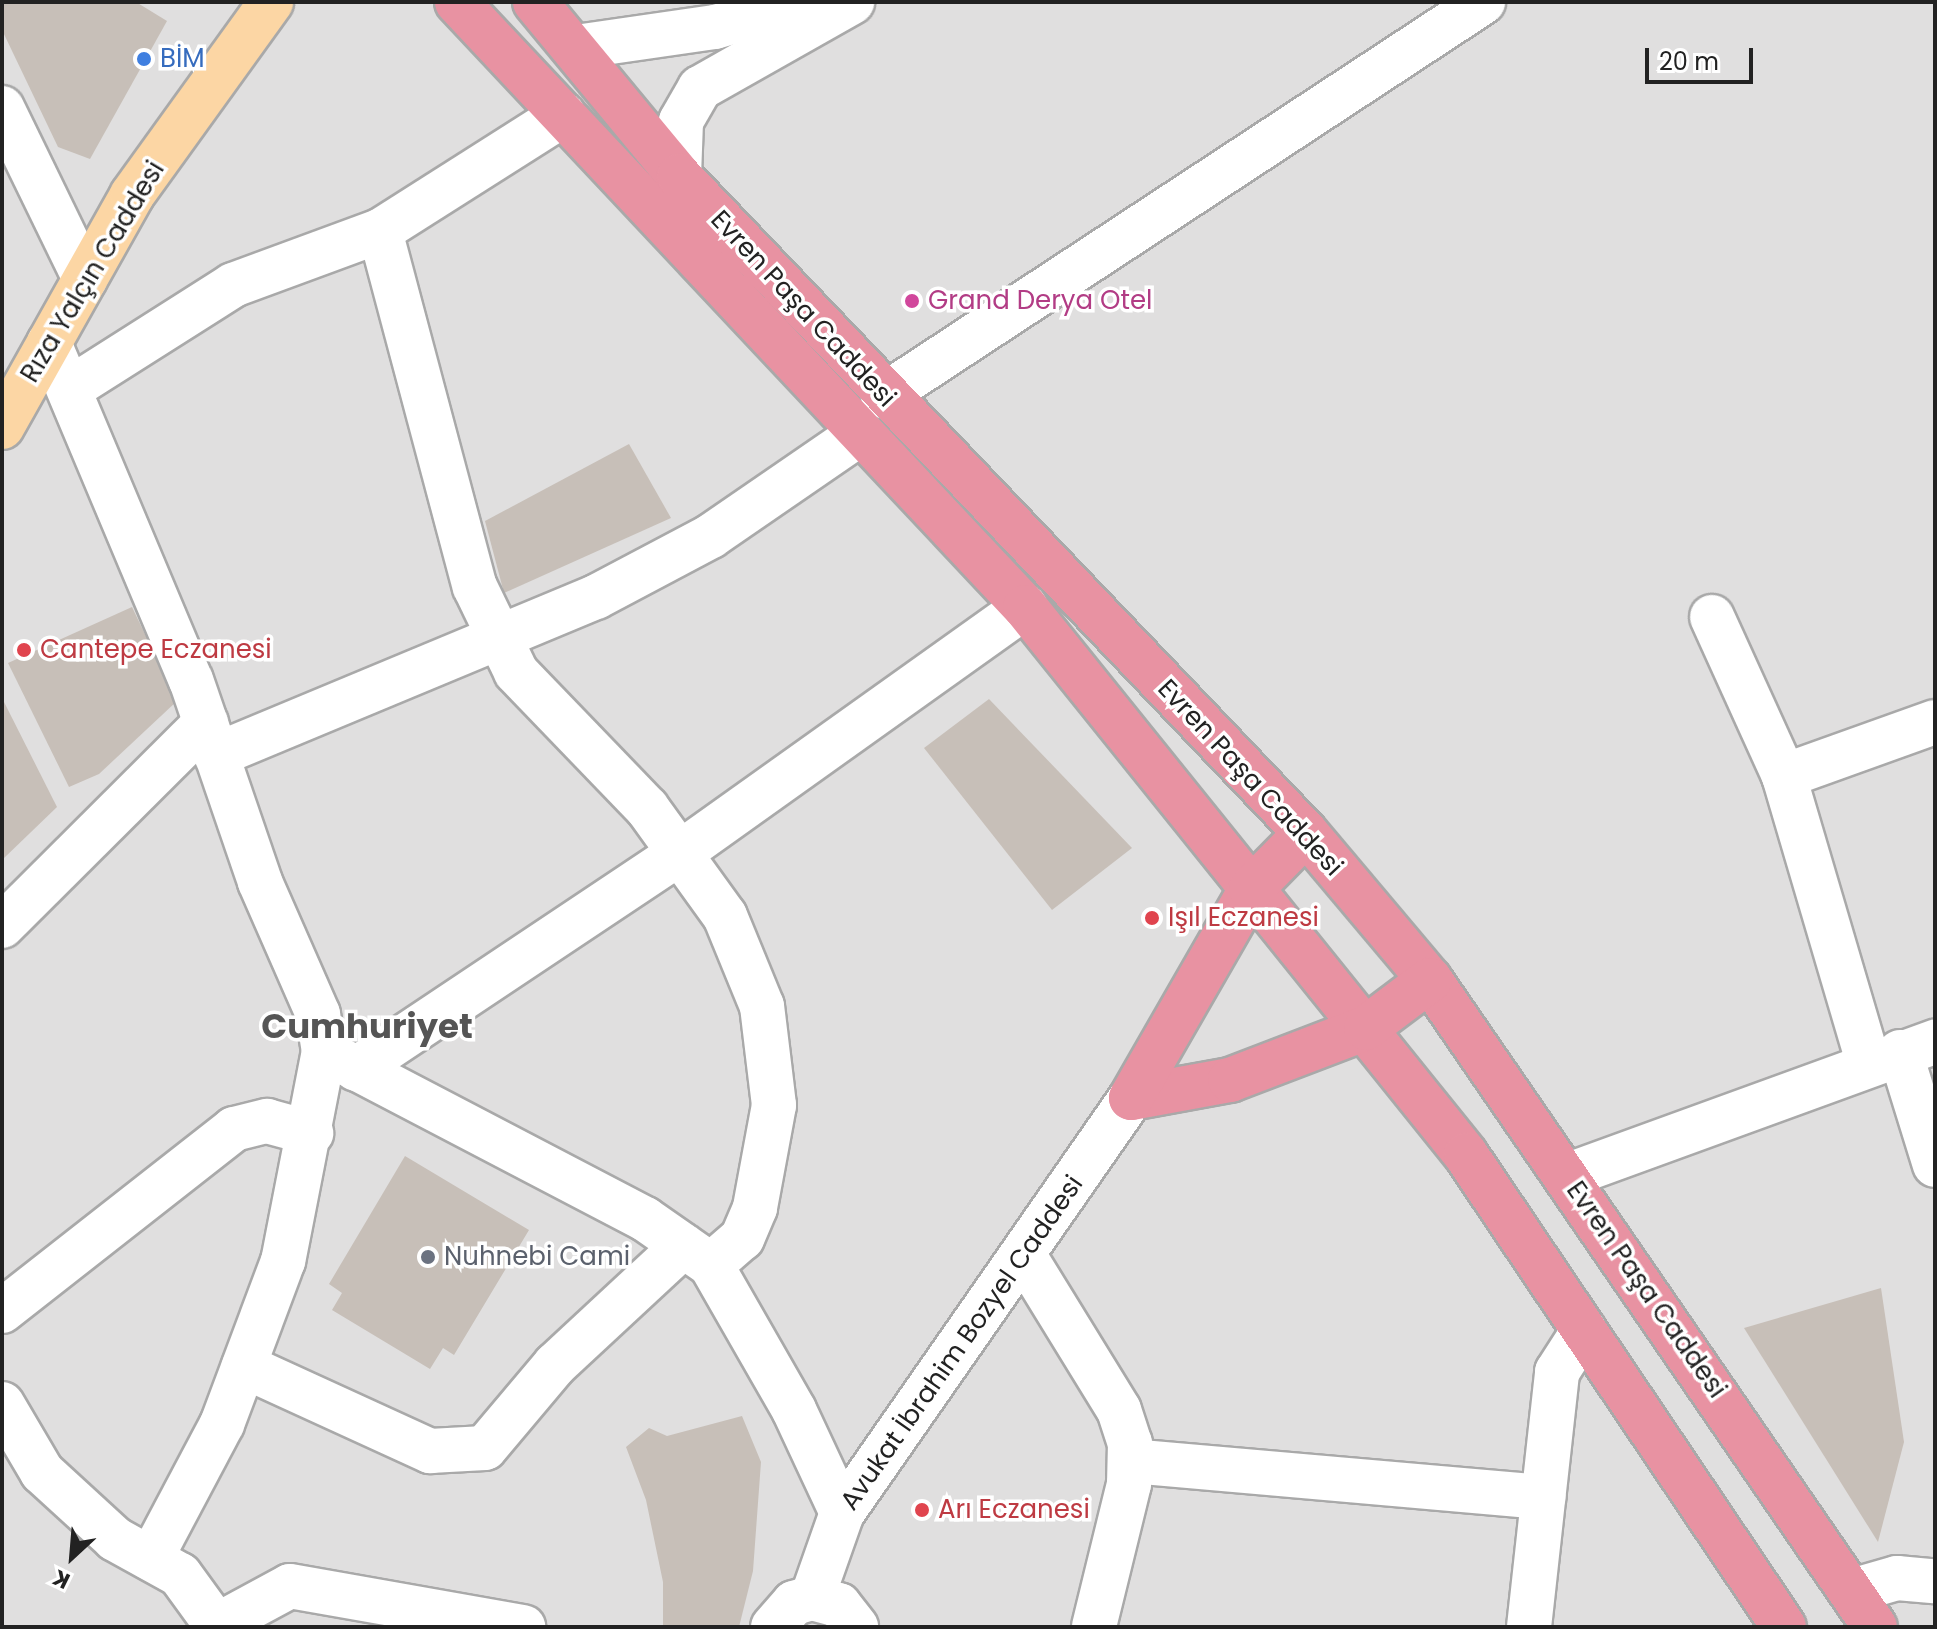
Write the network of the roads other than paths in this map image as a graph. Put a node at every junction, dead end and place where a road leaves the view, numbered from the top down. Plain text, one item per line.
1 (271, 2) edge
2 (457, 2) edge
3 (535, 2) edge
4 (800, 2) edge
5 (852, 2) edge
6 (1483, 2) edge
7 (576, 47) junction
8 (2, 108) edge
9 (563, 115) junction
10 (679, 176) junction
11 (380, 231) junction
12 (85, 279) junction
13 (49, 343) junction
14 (71, 388) junction
15 (883, 396) junction
16 (2, 427) edge
17 (861, 433) junction
18 (1025, 607) junction
19 (1712, 617) dead end
20 (502, 641) junction
21 (1935, 722) edge
22 (211, 739) junction
23 (1784, 776) junction
24 (1306, 833) junction
25 (680, 853) junction
26 (1251, 889) junction
27 (2, 926) edge
28 (1430, 980) junction
29 (1366, 1028) junction
30 (1901, 1052) edge
31 (340, 1060) junction
32 (1131, 1098) junction
33 (311, 1133) junction
34 (1935, 1165) edge
35 (1566, 1176) junction
36 (1023, 1254) junction
37 (697, 1256) junction
38 (2, 1311) edge
39 (1584, 1330) junction
40 (244, 1366) junction
41 (8, 1428) edge
42 (1131, 1461) junction
43 (1543, 1497) junction
44 (842, 1513) junction
45 (151, 1558) junction
46 (1935, 1581) edge
47 (1852, 1591) junction
48 (812, 1598) junction
49 (216, 1626) edge
50 (523, 1627) edge
51 (773, 1627) edge
52 (856, 1627) edge
53 (1094, 1627) edge
54 (1529, 1627) edge
55 (1784, 1627) edge
56 (1875, 1627) edge

1 - 12 main road, Rıza Yalçın Caddesi
2 - 9 highway, Evren Paşa Caddesi
3 - 7 highway, Evren Paşa Caddesi
4 - 7 street
5 - 10 street
6 - 15 street
7 - 10 highway, Evren Paşa Caddesi
8 - 12 street
9 - 11 street
9 - 17 highway, Evren Paşa Caddesi
10 - 15 highway, Evren Paşa Caddesi
11 - 14 street
11 - 20 street
12 - 13 main road, Rıza Yalçın Caddesi
13 - 14 street
13 - 16 main road, Rıza Yalçın Caddesi
14 - 22 street
15 - 24 highway, Evren Paşa Caddesi
17 - 18 highway, Evren Paşa Caddesi
17 - 20 street
18 - 25 street
18 - 26 highway, Evren Paşa Caddesi
19 - 23 street
20 - 22 street
20 - 25 street
21 - 23 street
22 - 27 street
22 - 31 street
23 - 30 street
24 - 26 highway
24 - 28 highway, Evren Paşa Caddesi
25 - 31 street
25 - 37 street
26 - 29 highway, Evren Paşa Caddesi
26 - 32 highway
28 - 29 highway
28 - 35 highway, Evren Paşa Caddesi
29 - 32 highway
29 - 39 highway, Evren Paşa Caddesi
30 - 34 street
30 - 35 street
31 - 33 street
31 - 37 street
32 - 36 street, Avukat İbrahim Bozyel Caddesi
33 - 38 street
33 - 40 street
35 - 47 highway, Evren Paşa Caddesi
36 - 42 street
36 - 44 street, Avukat İbrahim Bozyel Caddesi
37 - 40 street
37 - 44 street
39 - 43 street
39 - 55 highway, Evren Paşa Caddesi
40 - 45 street
41 - 45 street
42 - 43 street
42 - 53 street
43 - 54 street
44 - 48 street, Avukat İbrahim Bozyel Caddesi
45 - 49 street
46 - 47 street
47 - 56 highway, Evren Paşa Caddesi
48 - 51 street
48 - 52 street
49 - 50 street

